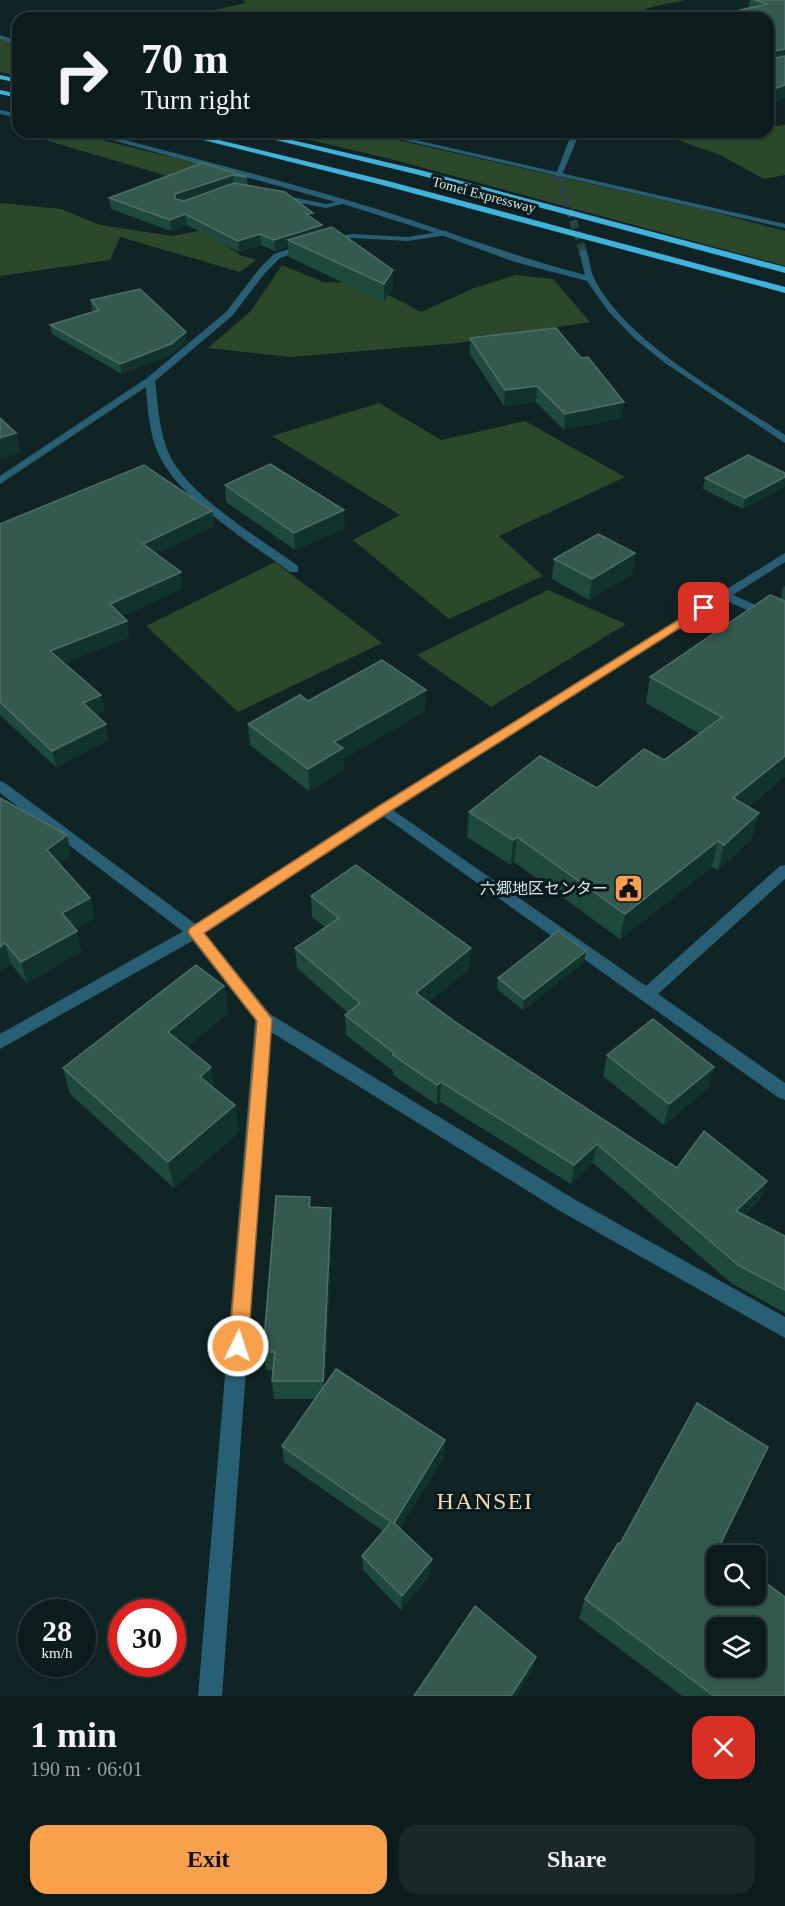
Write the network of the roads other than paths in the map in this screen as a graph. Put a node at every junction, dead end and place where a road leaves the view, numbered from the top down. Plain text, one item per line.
1 (109, 138) edge
2 (200, 138) edge
3 (272, 138) edge
4 (398, 138) edge
5 (573, 138) edge
6 (558, 175) junction
7 (264, 194) edge
8 (345, 202) junction
9 (785, 226) edge
10 (444, 233) junction
11 (583, 251) tunnel mouth
12 (785, 270) edge
13 (590, 279) junction
14 (785, 290) edge
15 (150, 380) junction
16 (785, 440) edge
17 (0, 481) edge
18 (785, 557) edge
19 (294, 569) dead end
20 (724, 595) junction
21 (785, 623) edge
22 (0, 786) edge
23 (384, 809) junction
24 (785, 870) edge
25 (195, 932) junction
26 (646, 995) junction
27 (264, 1019) junction
28 (0, 1042) edge
29 (785, 1093) edge
30 (785, 1328) edge
31 (210, 1696) edge

1 - 8 street
2 - 14 highway, Tomei Expressway
3 - 12 highway, Tomei Expressway
4 - 6 street
5 - 6 street
6 - 9 street
7 - 8 street
8 - 10 street
10 - 13 street
10 - 15 street
11 - 13 street
13 - 16 street
15 - 17 street
15 - 19 street
18 - 20 street
20 - 21 street
20 - 23 street
22 - 25 street
23 - 25 street
23 - 26 street
24 - 26 street
25 - 27 street
25 - 28 street
26 - 29 street
27 - 30 street
27 - 31 street

